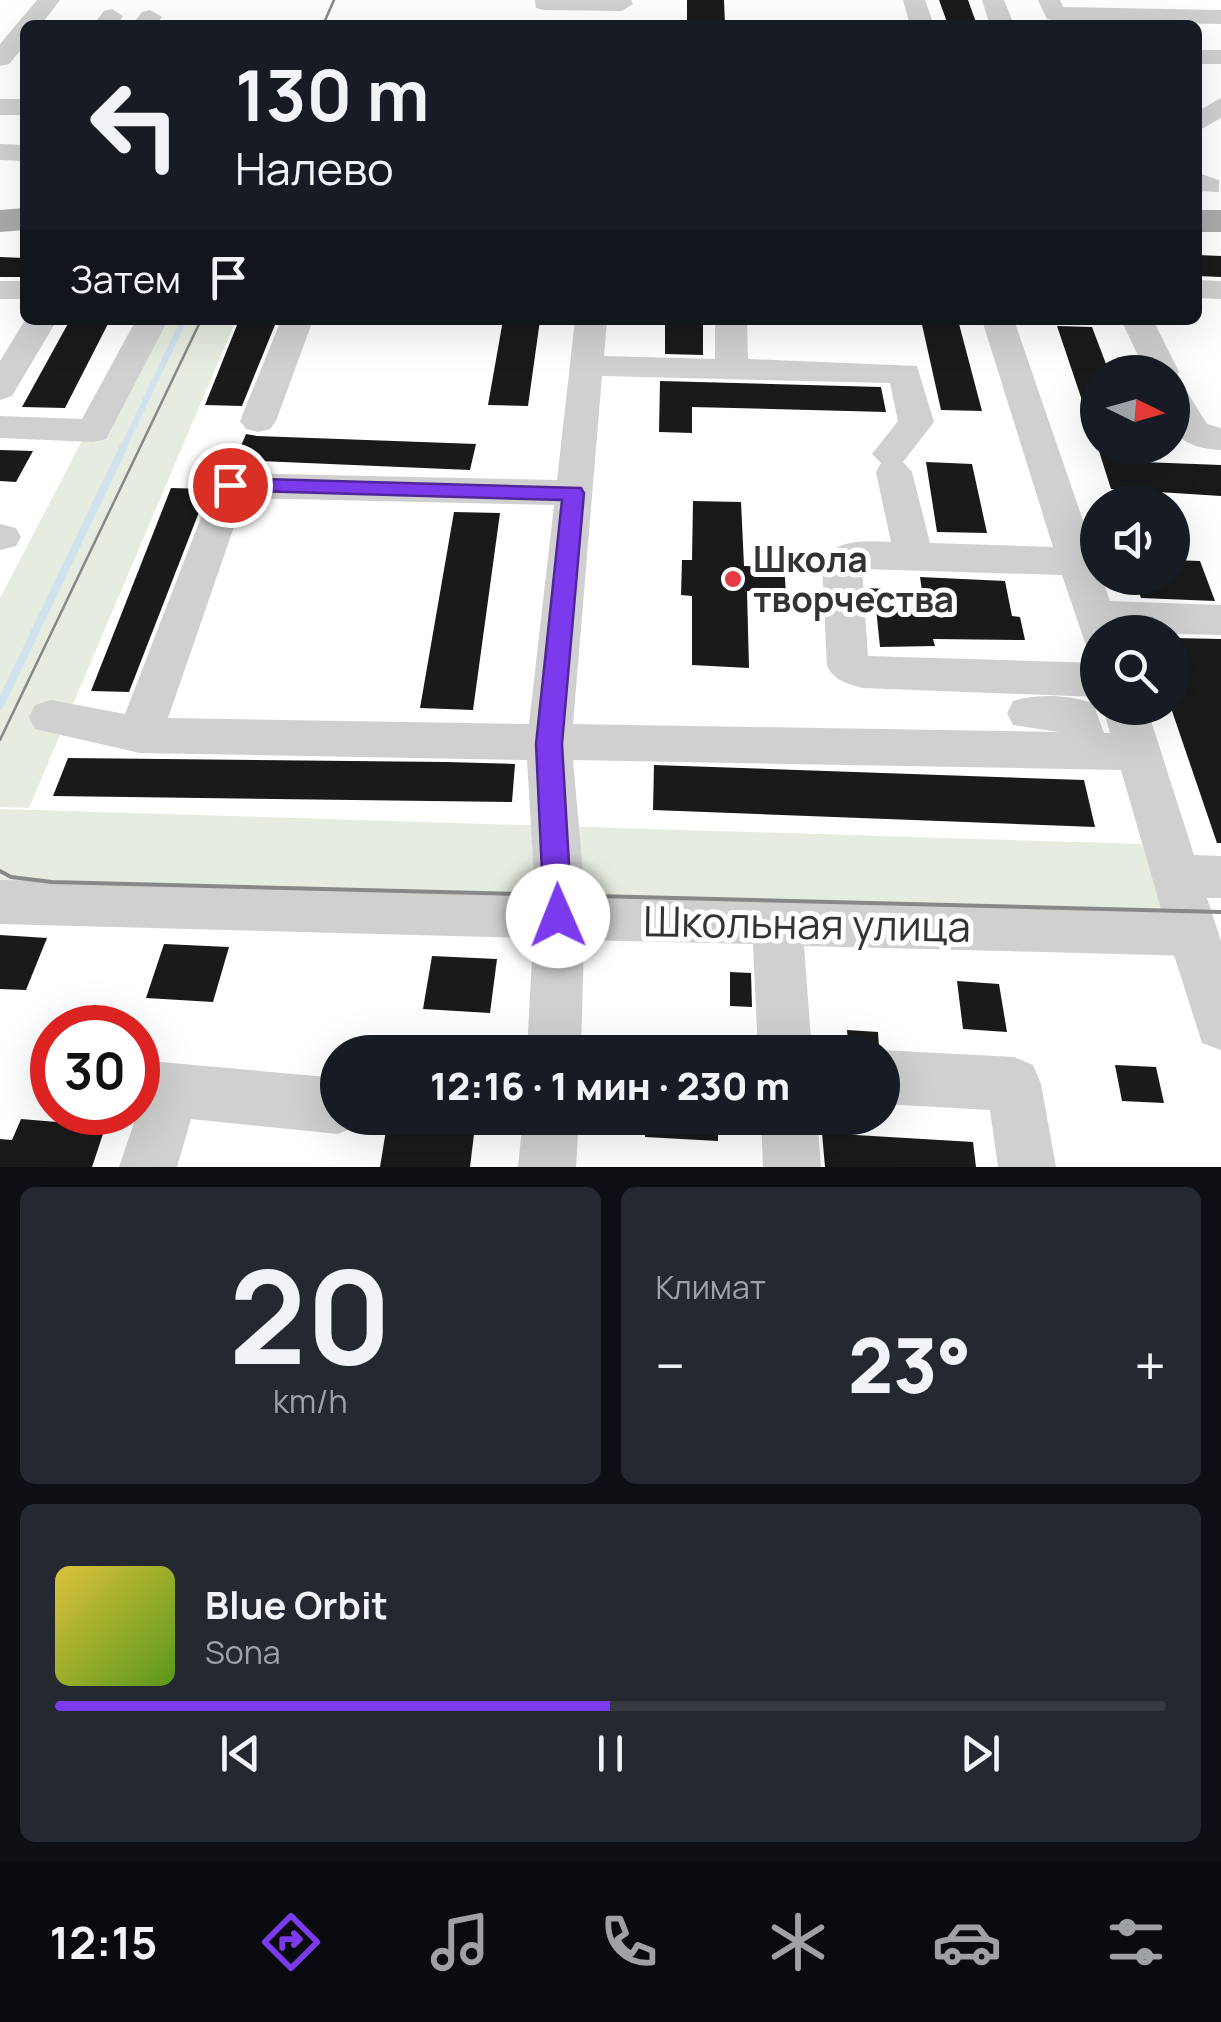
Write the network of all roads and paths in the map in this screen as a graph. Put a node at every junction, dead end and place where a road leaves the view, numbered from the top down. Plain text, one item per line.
1 (49, 0) edge
2 (1049, 0) edge
3 (1075, 0) edge
4 (544, 3) dead end
5 (1217, 9) edge
6 (621, 10) edge
7 (1112, 15) junction
8 (33, 20) edge
9 (20, 35) edge
10 (0, 58) edge
11 (38, 325) edge
12 (149, 325) edge
13 (295, 325) edge
14 (590, 325) edge
15 (731, 325) edge
16 (1000, 325) edge
17 (1139, 325) edge
18 (1154, 355) edge
19 (586, 366) junction
20 (732, 368) junction
21 (0, 389) edge
22 (258, 421) dead end
23 (0, 427) edge
24 (1190, 430) edge
25 (1221, 439) edge
26 (574, 493) junction
27 (913, 556) junction
28 (1077, 562) junction
29 (1094, 615) edge
30 (1221, 620) edge
31 (1190, 621) edge
32 (1080, 679) edge
33 (1030, 713) dead end
34 (51, 716) dead end
35 (1132, 730) edge
36 (140, 735) junction
37 (549, 744) junction
38 (1086, 751) junction
39 (1199, 877) edge
40 (0, 902) edge
41 (558, 916) junction
42 (777, 922) junction
43 (1193, 932) junction
44 (1221, 1025) edge
45 (554, 1035) edge
46 (784, 1035) edge
47 (900, 1078) edge
48 (160, 1089) edge
49 (320, 1104) edge
50 (151, 1135) edge
51 (550, 1135) edge
52 (790, 1135) edge
53 (148, 1167) edge
54 (548, 1167) edge
55 (792, 1167) edge
56 (1026, 1167) edge

1 - 8 street
2 - 7 street
3 - 7 street
4 - 6 street
5 - 7 street
9 - 10 street
11 - 21 street
12 - 23 street
13 - 22 street
14 - 19 street
15 - 20 street
16 - 28 street
17 - 18 street
19 - 20 street
19 - 26 street
20 - 27 street
24 - 25 street
26 - 36 street
26 - 37 street
27 - 28 street
27 - 32 street
28 - 29 street
30 - 31 street
33 - 38 street
34 - 36 street
35 - 38 street
35 - 39 street
36 - 37 street
37 - 38 street
37 - 41 street
39 - 43 street
40 - 41 street, Школьная улица
41 - 42 street, Школьная улица
41 - 45 street
42 - 43 street, Школьная улица
42 - 46 street
43 - 44 street
47 - 56 street
48 - 49 street
50 - 53 street
51 - 54 street
52 - 55 street

